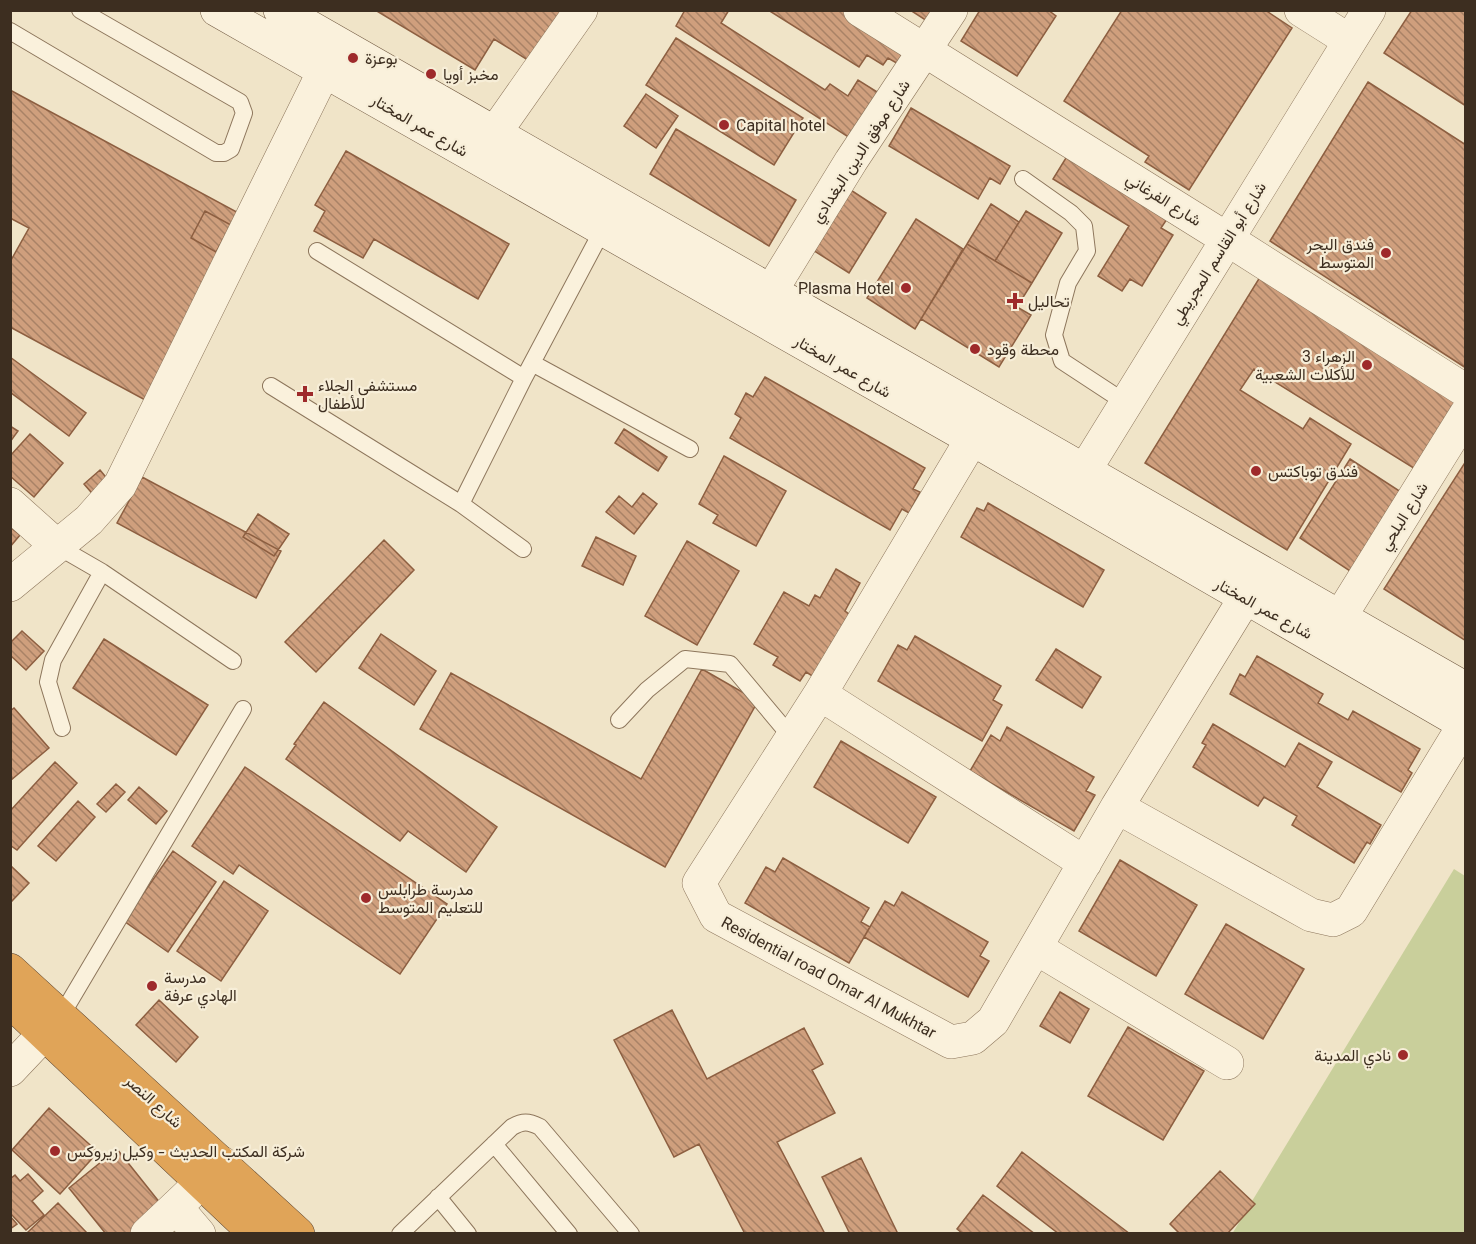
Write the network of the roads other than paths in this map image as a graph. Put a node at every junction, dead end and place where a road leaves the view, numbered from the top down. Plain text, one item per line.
1 (80, 10) edge
2 (218, 10) edge
3 (280, 10) edge
4 (581, 10) edge
5 (860, 10) edge
6 (951, 10) edge
7 (1301, 10) edge
8 (1369, 10) edge
9 (10, 31) edge
10 (1350, 41) junction
11 (925, 51) junction
12 (324, 71) junction
13 (494, 134) junction
14 (1023, 179) dead end
15 (603, 229) junction
16 (1227, 239) junction
17 (317, 251) dead end
18 (771, 291) junction
19 (528, 370) junction
20 (271, 386) dead end
21 (1466, 391) edge
22 (1126, 403) junction
23 (1466, 414) edge
24 (972, 439) junction
25 (690, 449) dead end
26 (1076, 482) junction
27 (10, 504) edge
28 (461, 504) junction
29 (57, 546) junction
30 (524, 549) dead end
31 (102, 572) junction
32 (10, 585) edge
33 (1245, 598) junction
34 (1340, 617) junction
35 (233, 661) dead end
36 (1466, 688) edge
37 (820, 694) junction
38 (243, 709) dead end
39 (619, 720) dead end
40 (1465, 725) edge
41 (62, 728) dead end
42 (792, 738) junction
43 (1117, 807) junction
44 (1085, 863) junction
45 (1036, 948) junction
46 (10, 970) edge
47 (10, 1001) edge
48 (53, 1024) junction
49 (1227, 1063) dead end
50 (10, 1070) edge
51 (494, 1144) junction
52 (212, 1172) junction
53 (438, 1197) junction
54 (176, 1207) junction
55 (147, 1233) edge
56 (199, 1233) edge
57 (256, 1233) edge
58 (297, 1233) edge
59 (400, 1233) edge
60 (468, 1233) edge
61 (569, 1233) edge
62 (631, 1233) edge

1 - 9 lane
2 - 12 street, شارع عمر المختار
3 - 13 street, شارع عمر المختار
4 - 13 street
5 - 11 street, شارع الفرغاني
6 - 11 street, شارع موفق الدين البغدادي
7 - 10 street
8 - 10 street, شارع أبو القاسم المجريطي
10 - 16 street, شارع أبو القاسم المجريطي
11 - 16 street, شارع الفرغاني
11 - 18 street, شارع موفق الدين البغدادي
12 - 15 street, شارع عمر المختار
12 - 29 street
13 - 18 street, شارع عمر المختار
14 - 22 lane
15 - 19 lane
15 - 24 street, شارع عمر المختار
16 - 21 street, شارع الفرغاني
16 - 22 street, شارع أبو القاسم المجريطي
17 - 19 lane
18 - 26 street, شارع عمر المختار
19 - 25 lane
19 - 28 lane
20 - 28 lane
22 - 26 street, شارع أبو القاسم المجريطي
23 - 34 street, شارع البلحي
24 - 26 street, شارع عمر المختار
24 - 37 street, Residential road Omar Al Mukhtar
26 - 33 street, شارع عمر المختار
26 - 34 street, شارع عمر المختار
27 - 29 street
28 - 30 lane
29 - 31 lane
29 - 32 street
31 - 35 lane
31 - 41 lane
33 - 40 street, شارع عمر المختار
33 - 43 street, Residential road Omar Al Mukhtar
34 - 36 street, شارع عمر المختار
37 - 42 street, Residential road Omar Al Mukhtar
37 - 44 street
38 - 48 lane
39 - 42 lane
40 - 43 street
42 - 45 street, Residential road Omar Al Mukhtar
43 - 44 street, Residential road Omar Al Mukhtar
44 - 45 street, Residential road Omar Al Mukhtar
45 - 49 street
46 - 48 highway, شارع النصر
47 - 48 highway, شارع النصر
48 - 50 street
48 - 52 highway, شارع النصر
51 - 53 lane
51 - 61 lane
51 - 62 lane
52 - 54 street
52 - 57 highway, شارع النصر
52 - 58 highway, شارع النصر
53 - 59 lane
53 - 60 lane
54 - 55 street
54 - 56 street

